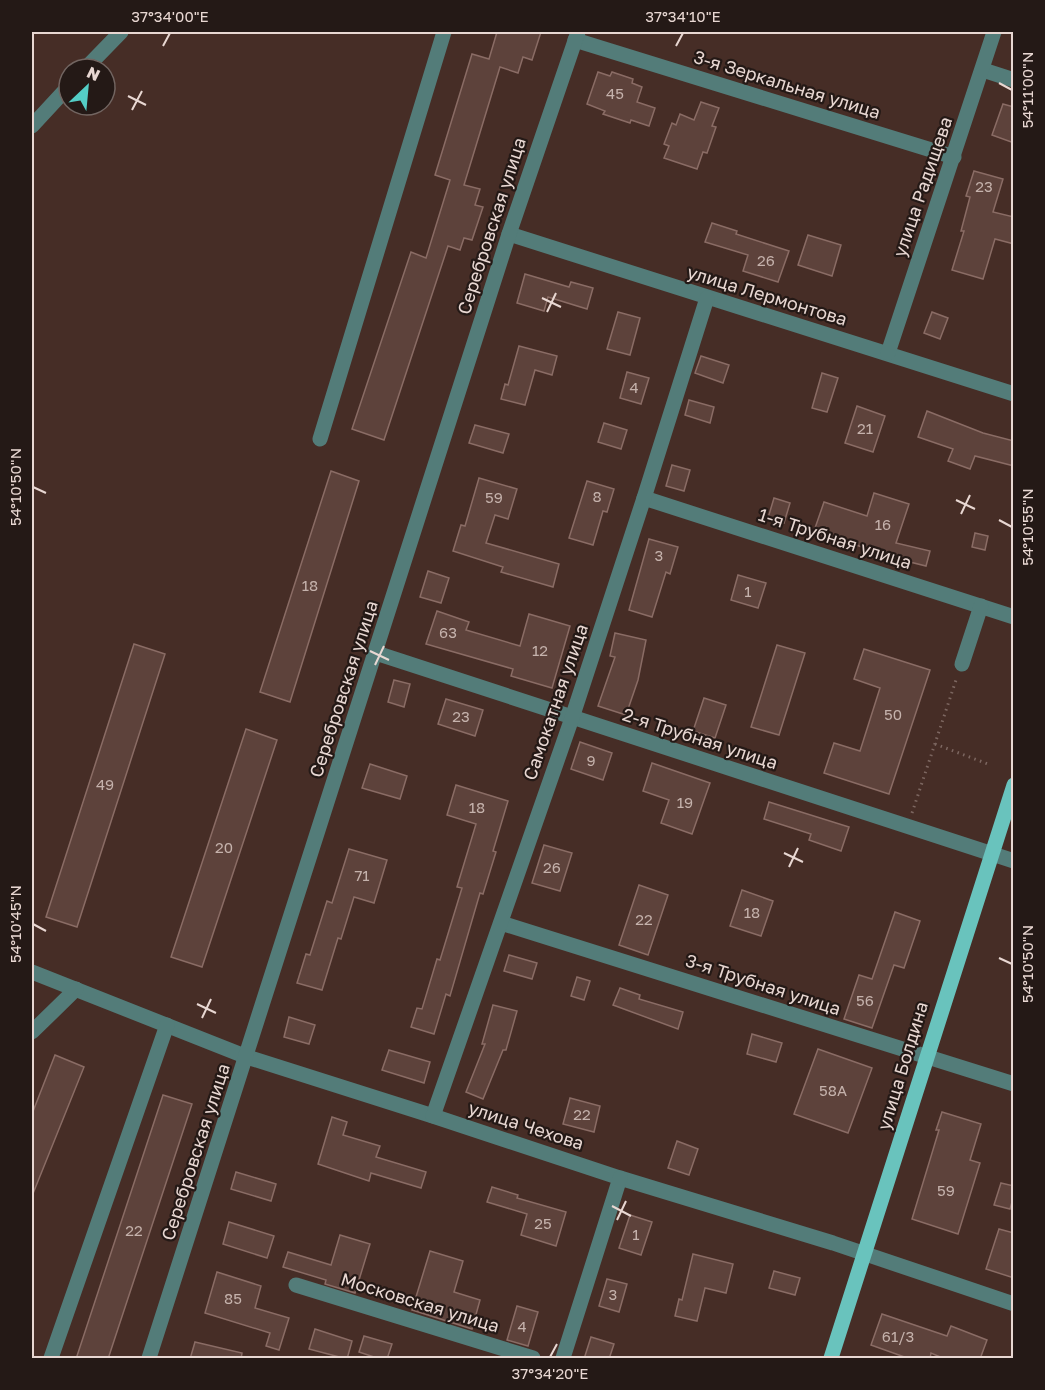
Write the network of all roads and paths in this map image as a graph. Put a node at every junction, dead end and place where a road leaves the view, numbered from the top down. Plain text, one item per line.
1 (121, 32) edge
2 (444, 32) edge
3 (994, 32) edge
4 (576, 36) edge
5 (97, 57) edge
6 (983, 70) junction
7 (1014, 80) edge
8 (57, 99) edge
9 (32, 126) edge
10 (954, 157) junction
11 (509, 234) junction
12 (707, 298) junction
13 (888, 354) junction
14 (1014, 394) edge
15 (320, 439) dead end
16 (644, 498) junction
17 (981, 606) junction
18 (1014, 617) edge
19 (376, 653) junction
20 (962, 664) joint
21 (572, 718) junction
22 (935, 744) junction
23 (988, 764) dead end
24 (1014, 785) edge
25 (908, 826) junction
26 (990, 854) junction
27 (1014, 861) edge
28 (501, 923) junction
29 (32, 972) edge
30 (76, 990) junction
31 (167, 1025) junction
32 (32, 1032) edge
33 (247, 1057) junction
34 (926, 1057) junction
35 (1014, 1084) edge
36 (434, 1116) junction
37 (620, 1178) junction
38 (865, 1254) junction
39 (296, 1285) dead end
40 (1014, 1304) edge
41 (51, 1359) edge
42 (149, 1359) edge
43 (533, 1359) edge
44 (563, 1359) edge
45 (831, 1359) edge

1 - 5 street
2 - 15 street
3 - 6 street, улица Радищева
4 - 10 street, 3-я Зеркальная улица
4 - 11 street, Серебровская улица
6 - 7 street
6 - 10 street, улица Радищева
8 - 9 street
10 - 13 street, улица Радищева
11 - 12 street, улица Лермонтова
11 - 19 street, Серебровская улица
12 - 13 street, улица Лермонтова
12 - 16 street, Самокатная улица
13 - 14 street, улица Лермонтова
16 - 17 street, 1-я Трубная улица
16 - 21 street, Самокатная улица
17 - 18 street, 1-я Трубная улица
17 - 20 street
19 - 21 street, 2-я Трубная улица
19 - 33 street, Серебровская улица
20 - 22 path
21 - 25 street, 2-я Трубная улица
21 - 28 street, Самокатная улица
22 - 23 path
22 - 25 path
24 - 26 main road, улица Болдина
25 - 26 street, 2-я Трубная улица
26 - 27 street, 2-я Трубная улица
26 - 34 main road, улица Болдина
28 - 34 street, 3-я Трубная улица
28 - 36 street, Самокатная улица
29 - 30 street, улица Чехова
30 - 31 street, улица Чехова
30 - 32 street
31 - 33 street, улица Чехова
31 - 41 street
33 - 36 street, улица Чехова
33 - 42 street, Серебровская улица
34 - 35 street, 3-я Трубная улица
34 - 38 main road, улица Болдина
36 - 37 street, улица Чехова
37 - 38 street, улица Чехова
37 - 44 street
38 - 40 street, улица Чехова
38 - 45 main road, улица Болдина
39 - 43 street, Московская улица

